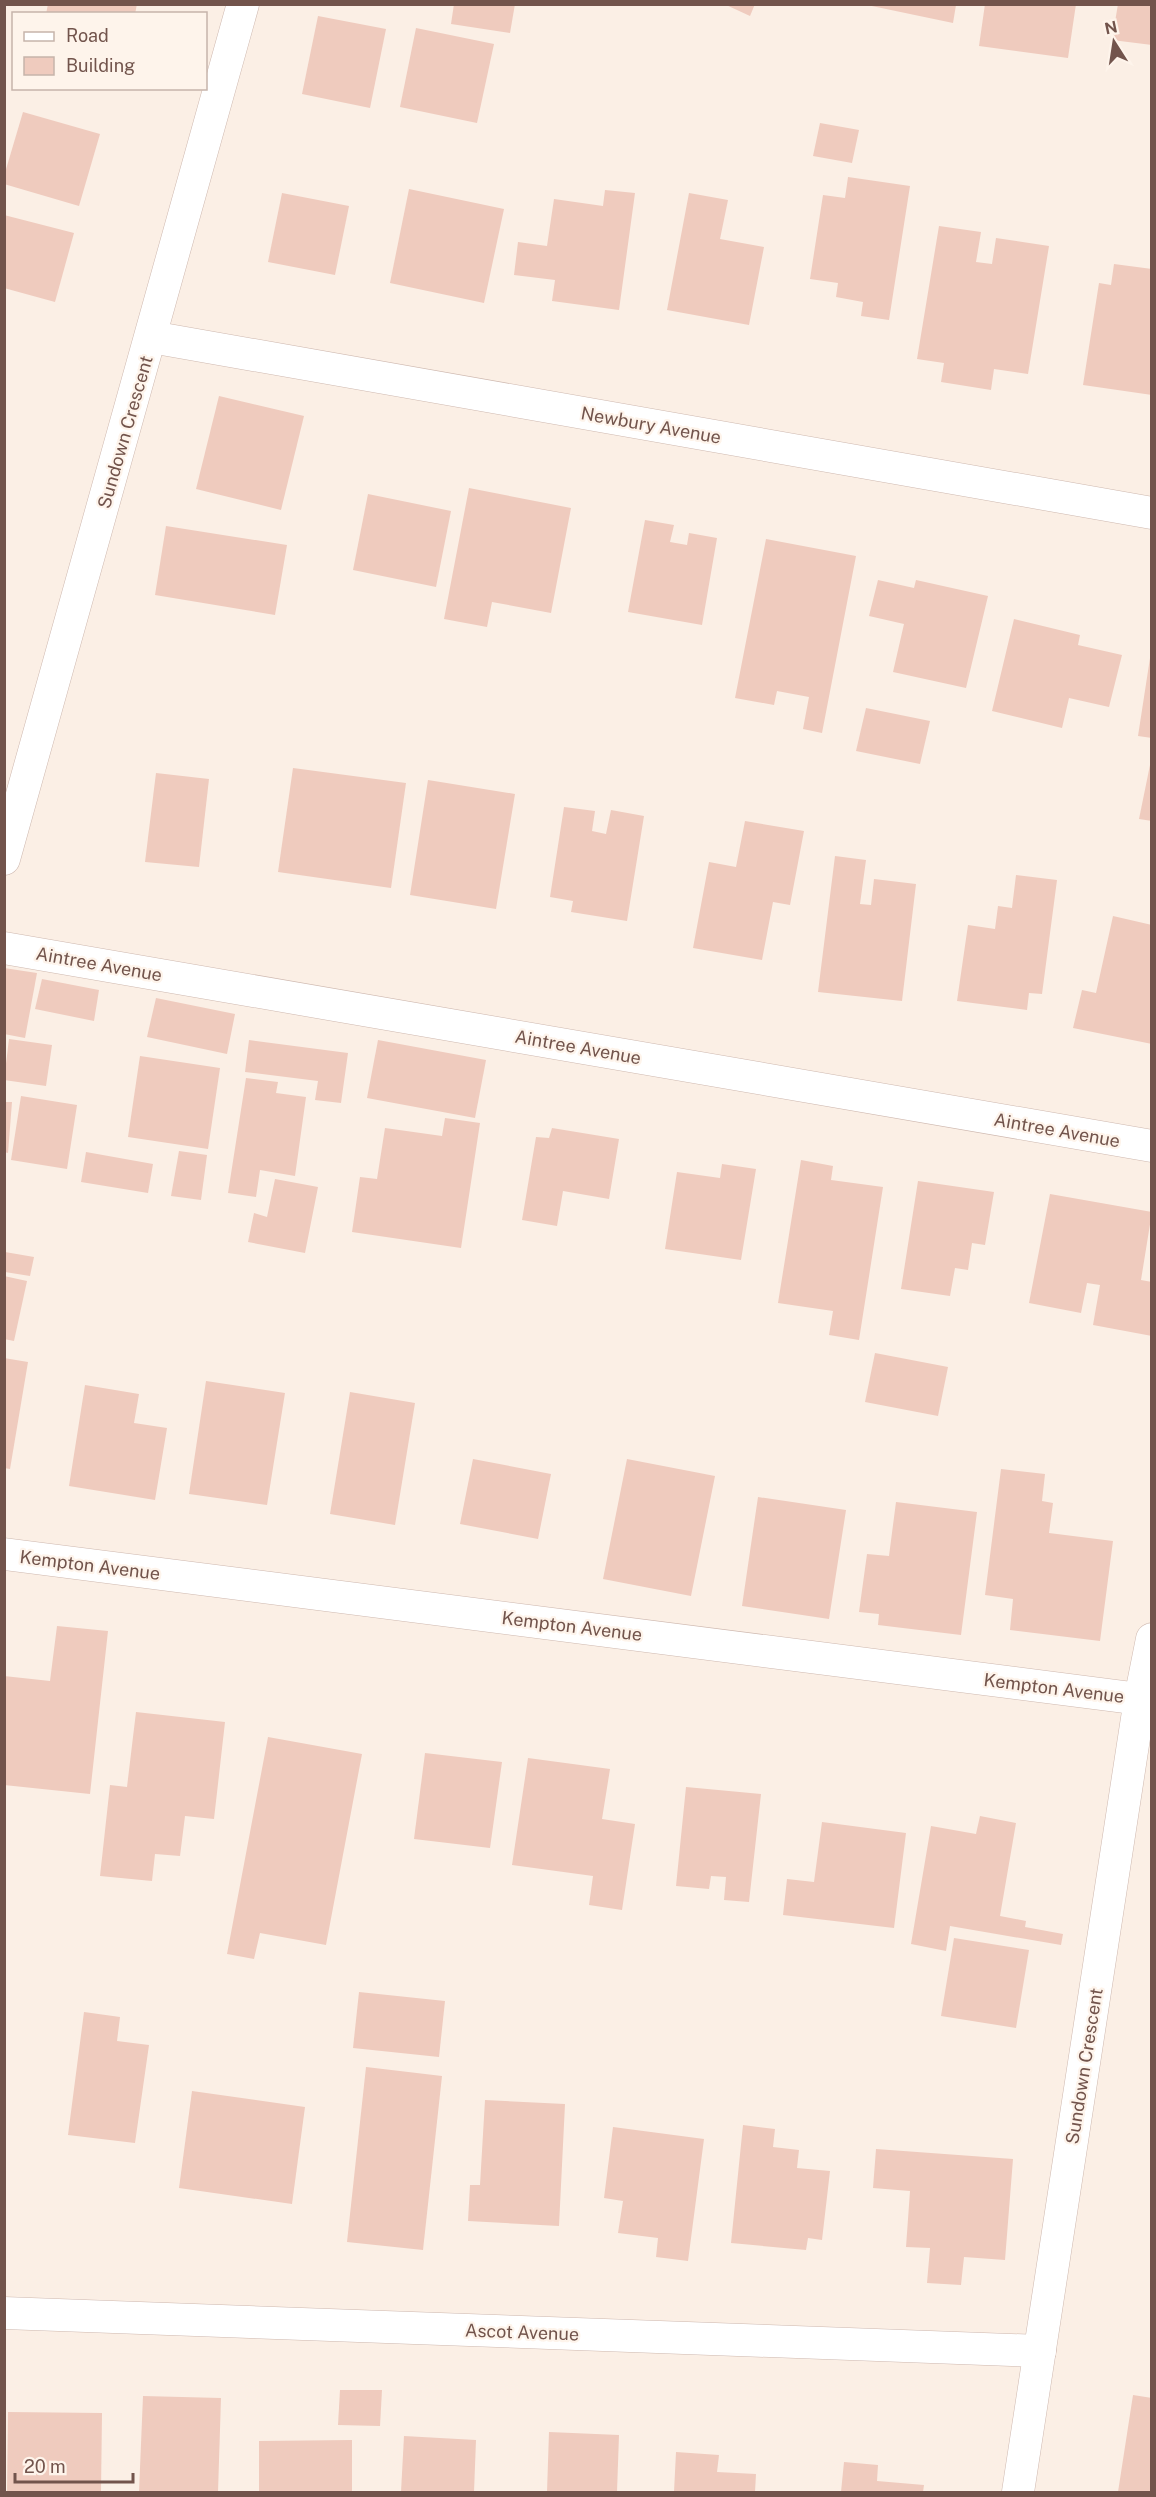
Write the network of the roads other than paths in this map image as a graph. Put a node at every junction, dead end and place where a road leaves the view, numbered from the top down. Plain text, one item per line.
1 (243, 4) edge
2 (151, 337) junction
3 (1152, 513) edge
4 (4, 859) edge
5 (4, 948) edge
6 (1152, 1146) edge
7 (4, 1554) edge
8 (1152, 1639) edge
9 (1140, 1699) junction
10 (4, 2313) edge
11 (1040, 2352) junction
12 (1018, 2493) edge

1 - 2 street, Sundown Crescent
2 - 3 street, Newbury Avenue
2 - 4 street, Sundown Crescent
5 - 6 street, Aintree Avenue
7 - 9 street, Kempton Avenue
8 - 9 street, Sundown Crescent
9 - 11 street, Sundown Crescent
10 - 11 street, Ascot Avenue
11 - 12 street, Sundown Crescent

